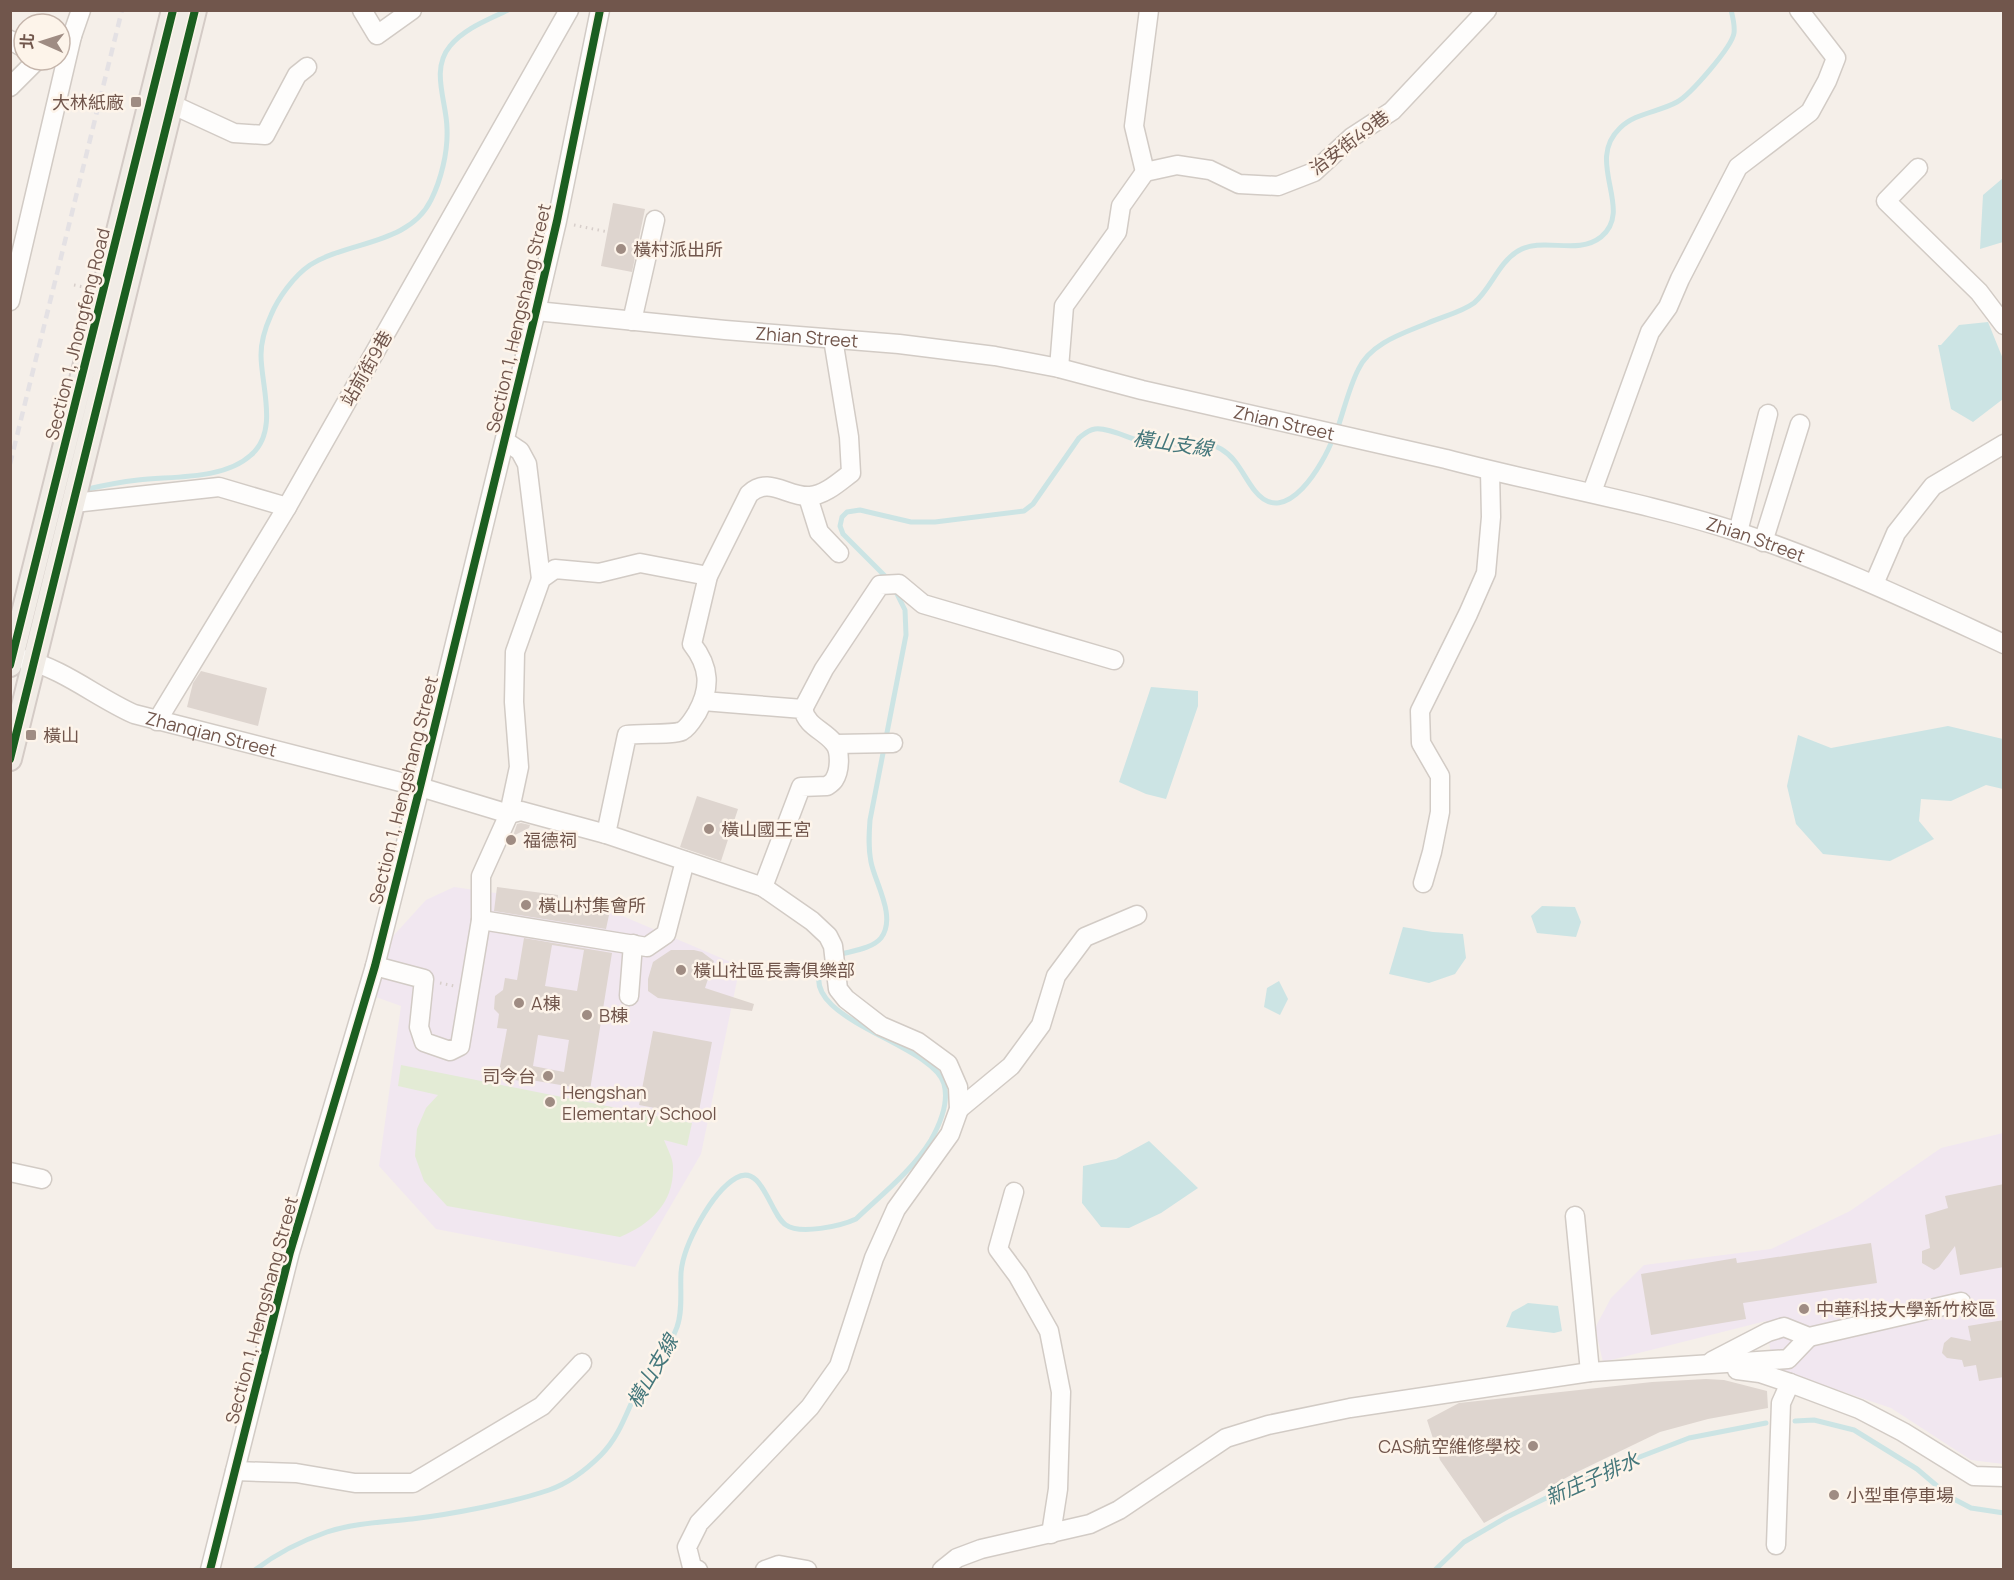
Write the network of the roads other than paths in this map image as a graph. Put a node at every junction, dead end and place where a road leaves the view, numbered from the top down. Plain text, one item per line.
1 (81, 10) edge
2 (173, 10) edge
3 (195, 10) edge
4 (362, 10) edge
5 (412, 10) edge
6 (569, 10) edge
7 (600, 10) edge
8 (1149, 10) edge
9 (1487, 10) edge
10 (1799, 10) edge
11 (72, 28) edge
12 (307, 67) dead end
13 (24, 72) edge
14 (59, 72) edge
15 (10, 87) edge
16 (171, 104) junction
17 (1918, 168) dead end
18 (1145, 172) junction
19 (655, 220) dead end
20 (10, 301) edge
21 (536, 311) junction
22 (632, 321) junction
23 (2004, 325) edge
24 (833, 339) junction
25 (1059, 368) junction
26 (1768, 414) dead end
27 (1800, 424) dead end
28 (505, 441) junction
29 (2004, 444) edge
30 (1491, 471) junction
31 (1592, 492) junction
32 (808, 497) junction
33 (74, 503) junction
34 (287, 507) junction
35 (1738, 532) junction
36 (1763, 542) junction
37 (839, 553) dead end
38 (708, 576) junction
39 (541, 579) junction
40 (1874, 584) junction
41 (2004, 644) edge
42 (1114, 660) dead end
43 (12, 661) edge
44 (35, 662) junction
45 (703, 701) junction
46 (803, 709) junction
47 (157, 721) junction
48 (893, 743) dead end
49 (836, 744) junction
50 (10, 759) edge
51 (420, 787) junction
52 (509, 814) junction
53 (606, 834) junction
54 (686, 861) junction
55 (1423, 883) dead end
56 (764, 887) junction
57 (1137, 915) dead end
58 (481, 920) junction
59 (633, 944) junction
60 (375, 966) junction
61 (628, 996) dead end
62 (959, 1109) junction
63 (10, 1172) edge
64 (42, 1179) dead end
65 (1014, 1192) dead end
66 (1575, 1216) dead end
67 (1961, 1302) dead end
68 (1809, 1337) junction
69 (582, 1363) dead end
70 (1705, 1365) junction
71 (1590, 1372) junction
72 (1790, 1383) junction
73 (235, 1471) junction
74 (2004, 1477) edge
75 (1051, 1534) junction
76 (1776, 1545) dead end
77 (210, 1569) edge
78 (698, 1569) edge
79 (765, 1569) edge
80 (807, 1569) edge
81 (942, 1569) edge

1 - 11 street
2 - 43 main road, Section 1, Jhongfeng Road
3 - 16 main road, Section 1, Jhongfeng Road
4 - 5 street
6 - 34 street, 站前街9巷
7 - 21 street, Section 1, Hengshang Street
8 - 18 street
9 - 18 street, 治安街49巷
10 - 31 street
12 - 16 street
13 - 15 street
14 - 20 street
16 - 33 main road, Section 1, Jhongfeng Road
17 - 23 street
18 - 25 street
19 - 22 street
21 - 22 street, Zhian Street
21 - 28 street, Section 1, Hengshang Street
22 - 24 street, Zhian Street
24 - 25 street, Zhian Street
24 - 32 street
25 - 30 street, Zhian Street
26 - 35 street
27 - 36 street
28 - 39 street
28 - 51 street, Section 1, Hengshang Street
29 - 40 street
30 - 31 street, Zhian Street
30 - 55 street
31 - 35 street, Zhian Street
32 - 37 street
32 - 38 street
33 - 34 street
33 - 44 main road, Section 1, Jhongfeng Road
34 - 47 street, 站前街9巷
35 - 36 street, Zhian Street
36 - 40 street, Zhian Street
38 - 39 street
38 - 45 street
39 - 52 street
40 - 41 street, Zhian Street
42 - 46 street
43 - 44 street, Zhanqian Street
44 - 47 street, Zhanqian Street
44 - 50 main road, Section 1, Jhongfeng Road
45 - 46 street
45 - 53 street
46 - 49 street
47 - 51 street, Zhanqian Street
48 - 49 street
49 - 56 street
51 - 52 street, Zhanqian Street
51 - 60 street, Section 1, Hengshang Street
52 - 53 street, Zhanqian Street
52 - 58 street
53 - 54 street, Zhanqian Street
54 - 56 street, Zhanqian Street
54 - 59 street
56 - 62 street, Zhanqian Street
57 - 62 street
58 - 59 street
58 - 60 street
59 - 61 street
60 - 73 street, Section 1, Hengshang Street
62 - 78 street
63 - 64 street
65 - 75 street
66 - 71 street
67 - 68 street
68 - 70 street
68 - 70 street
69 - 73 street
70 - 71 street
70 - 72 street
71 - 75 street
72 - 74 street
72 - 76 street
73 - 77 street, Section 1, Hengshang Street
75 - 81 street
79 - 80 street

